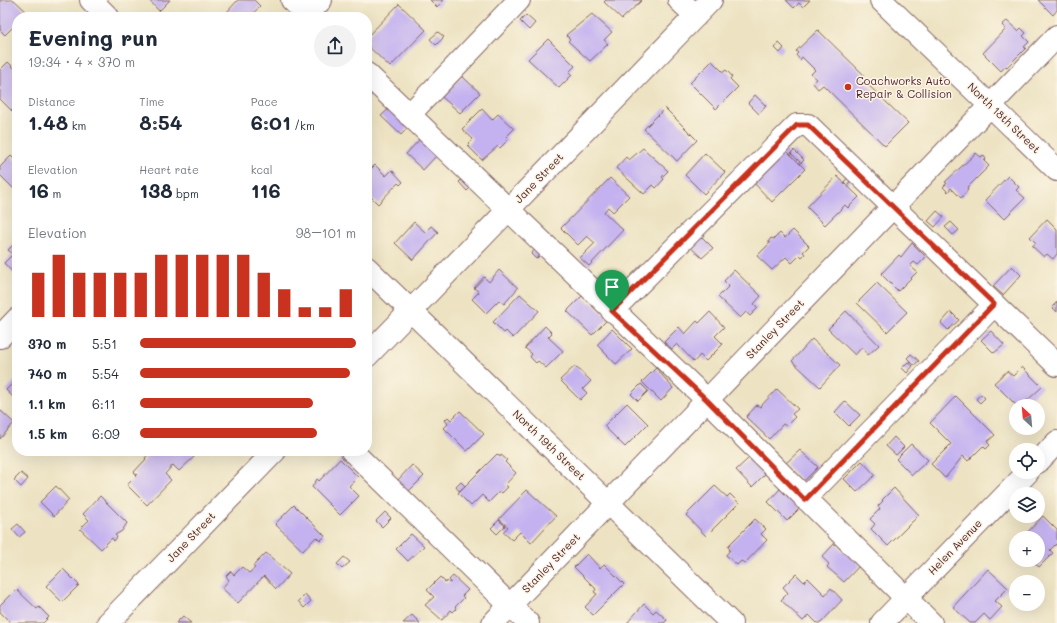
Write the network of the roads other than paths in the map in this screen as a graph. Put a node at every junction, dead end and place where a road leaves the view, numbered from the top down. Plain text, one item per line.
1 (91, 0) edge
2 (292, 0) edge
3 (520, 0) edge
4 (679, 0) edge
5 (711, 0) edge
6 (881, 0) edge
7 (103, 12) edge
8 (311, 12) edge
9 (696, 16) junction
10 (1057, 36) edge
11 (372, 79) edge
12 (990, 105) junction
13 (409, 115) junction
14 (1057, 170) edge
15 (893, 206) junction
16 (508, 210) junction
17 (372, 273) edge
18 (994, 304) junction
19 (411, 310) junction
20 (612, 311) junction
21 (12, 324) edge
22 (0, 337) edge
23 (372, 351) edge
24 (1057, 365) edge
25 (707, 400) junction
26 (1057, 442) edge
27 (1045, 455) edge
28 (270, 456) edge
29 (357, 456) edge
30 (1021, 479) edge
31 (805, 500) junction
32 (609, 503) junction
33 (906, 599) junction
34 (510, 606) junction
35 (108, 623) edge
36 (493, 623) edge
37 (528, 623) edge
38 (731, 623) edge
39 (882, 623) edge
40 (931, 623) edge

1 - 7 street
2 - 8 street
3 - 13 street
4 - 9 street
5 - 9 street, Jane Street
6 - 12 street, North 18th Street
9 - 16 street, Jane Street
10 - 12 street, Stanley Street
11 - 13 street
12 - 14 street, North 18th Street
12 - 15 street, Stanley Street
13 - 16 street
15 - 18 street
15 - 20 street
15 - 25 street, Stanley Street
16 - 19 street, Jane Street
16 - 20 street
17 - 19 street, North 19th Street
18 - 24 street
18 - 31 street
19 - 23 street, Jane Street
19 - 32 street, North 19th Street
20 - 25 street
21 - 22 street
25 - 31 street
25 - 32 street, Stanley Street
26 - 27 street
28 - 35 street, Jane Street
29 - 34 street
30 - 33 street, Helen Avenue
31 - 33 street
32 - 34 street, Stanley Street
32 - 38 street, North 19th Street
33 - 39 street, Helen Avenue
33 - 40 street
34 - 36 street, Stanley Street
34 - 37 street

